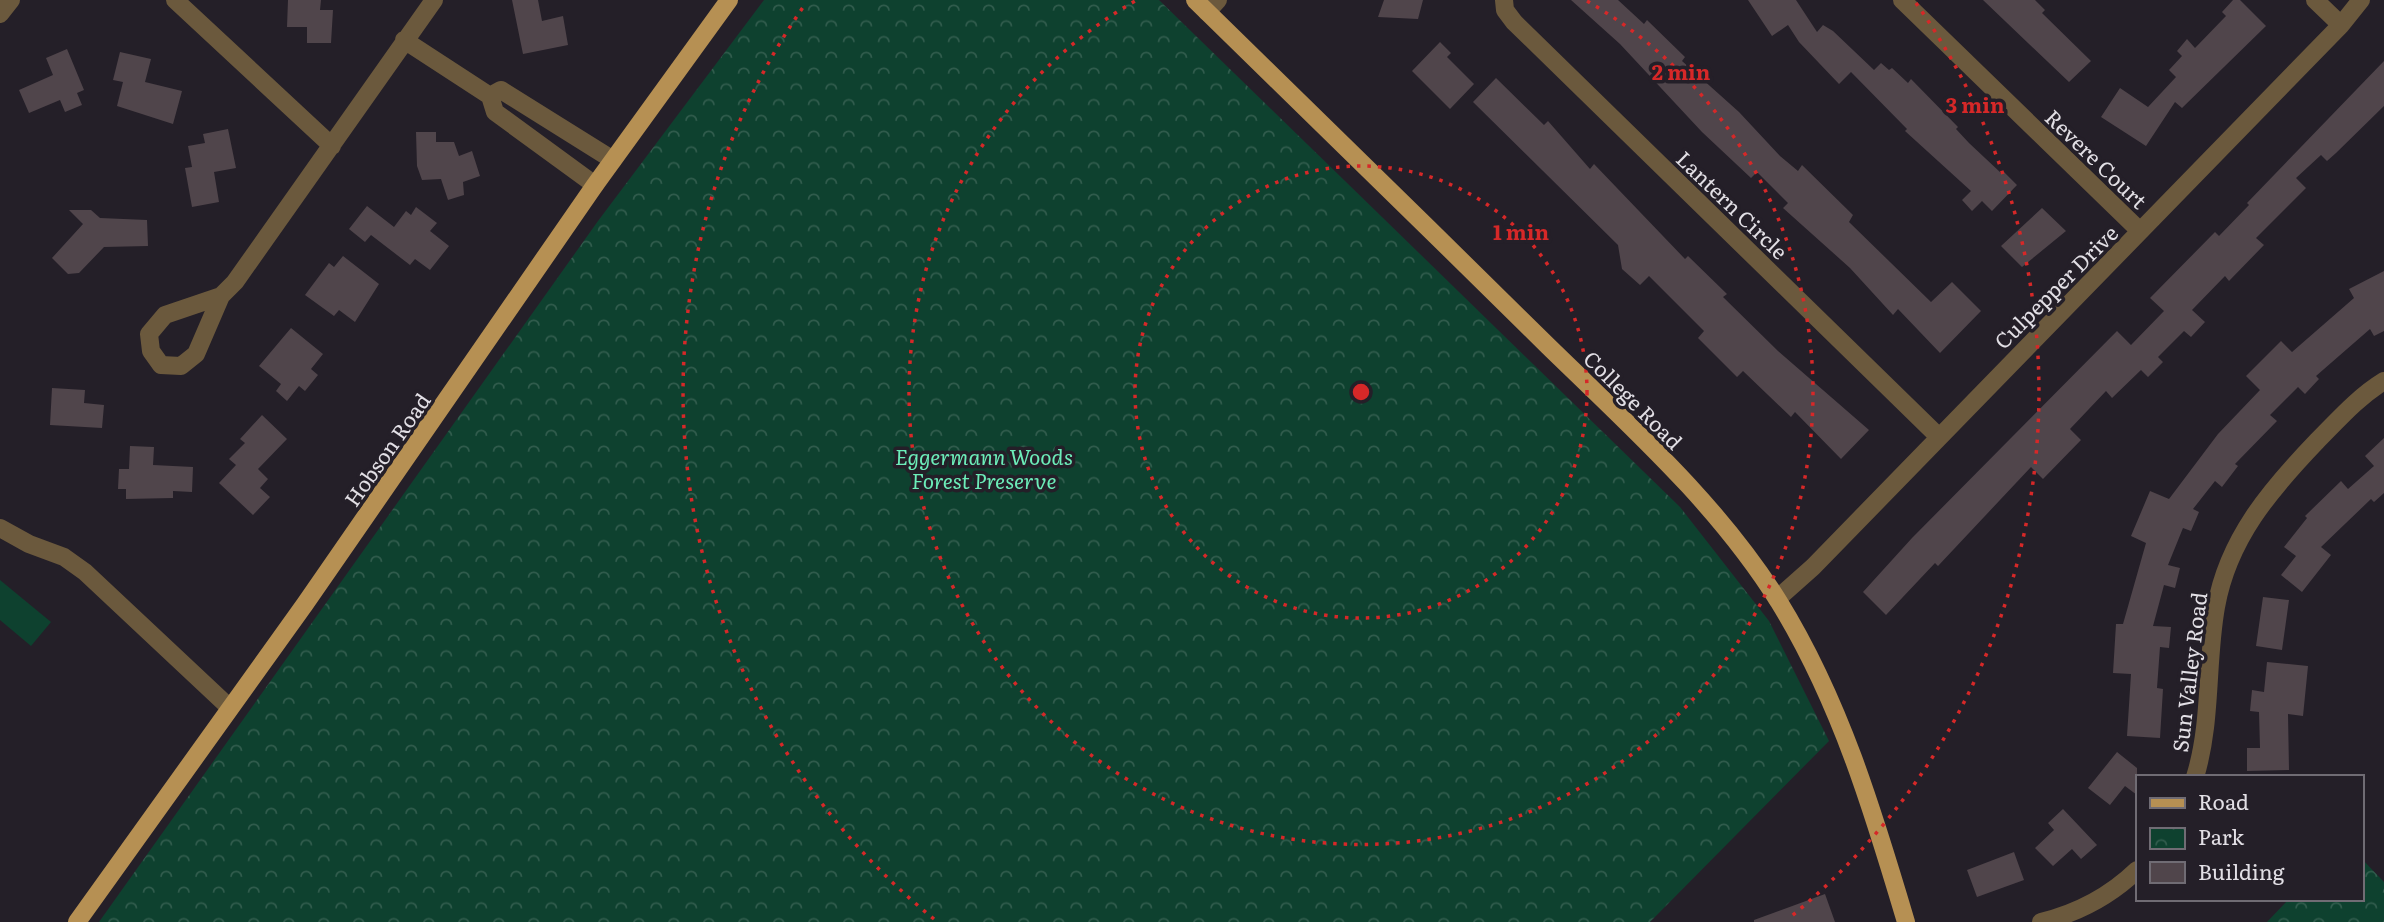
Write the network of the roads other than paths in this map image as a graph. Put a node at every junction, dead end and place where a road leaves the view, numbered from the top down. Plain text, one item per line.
1 (11, 0) edge
2 (175, 0) edge
3 (434, 0) edge
4 (729, 0) edge
5 (1504, 0) edge
6 (1902, 0) edge
7 (2315, 0) edge
8 (2361, 0) edge
9 (1206, 4) edge
10 (0, 14) edge
11 (2341, 25) junction
12 (404, 40) junction
13 (490, 96) junction
14 (332, 146) junction
15 (613, 160) junction
16 (595, 185) junction
17 (2140, 232) junction
18 (221, 296) junction
19 (2384, 381) edge
20 (1938, 436) junction
21 (0, 528) edge
22 (1777, 599) junction
23 (230, 708) junction
24 (2196, 775) edge
25 (2136, 871) edge
26 (2075, 917) edge
27 (77, 922) edge
28 (1906, 922) edge
29 (2041, 922) edge

1 - 10 street
2 - 14 street
3 - 12 street
4 - 15 main road, Hobson Road
5 - 20 street, Lantern Circle
6 - 17 street, Revere Court
7 - 11 street
8 - 11 street, Culpepper Drive
9 - 22 main road, College Road
11 - 17 street, Culpepper Drive
12 - 13 street
12 - 14 street
13 - 15 street
13 - 16 street
14 - 18 street
15 - 16 main road, Hobson Road
16 - 23 main road, Hobson Road
17 - 20 street, Culpepper Drive
18 - 18 street
19 - 24 street, Sun Valley Road
20 - 22 street, Culpepper Drive
21 - 23 street
22 - 28 main road, College Road
23 - 27 main road, Hobson Road
25 - 26 street
26 - 29 street

